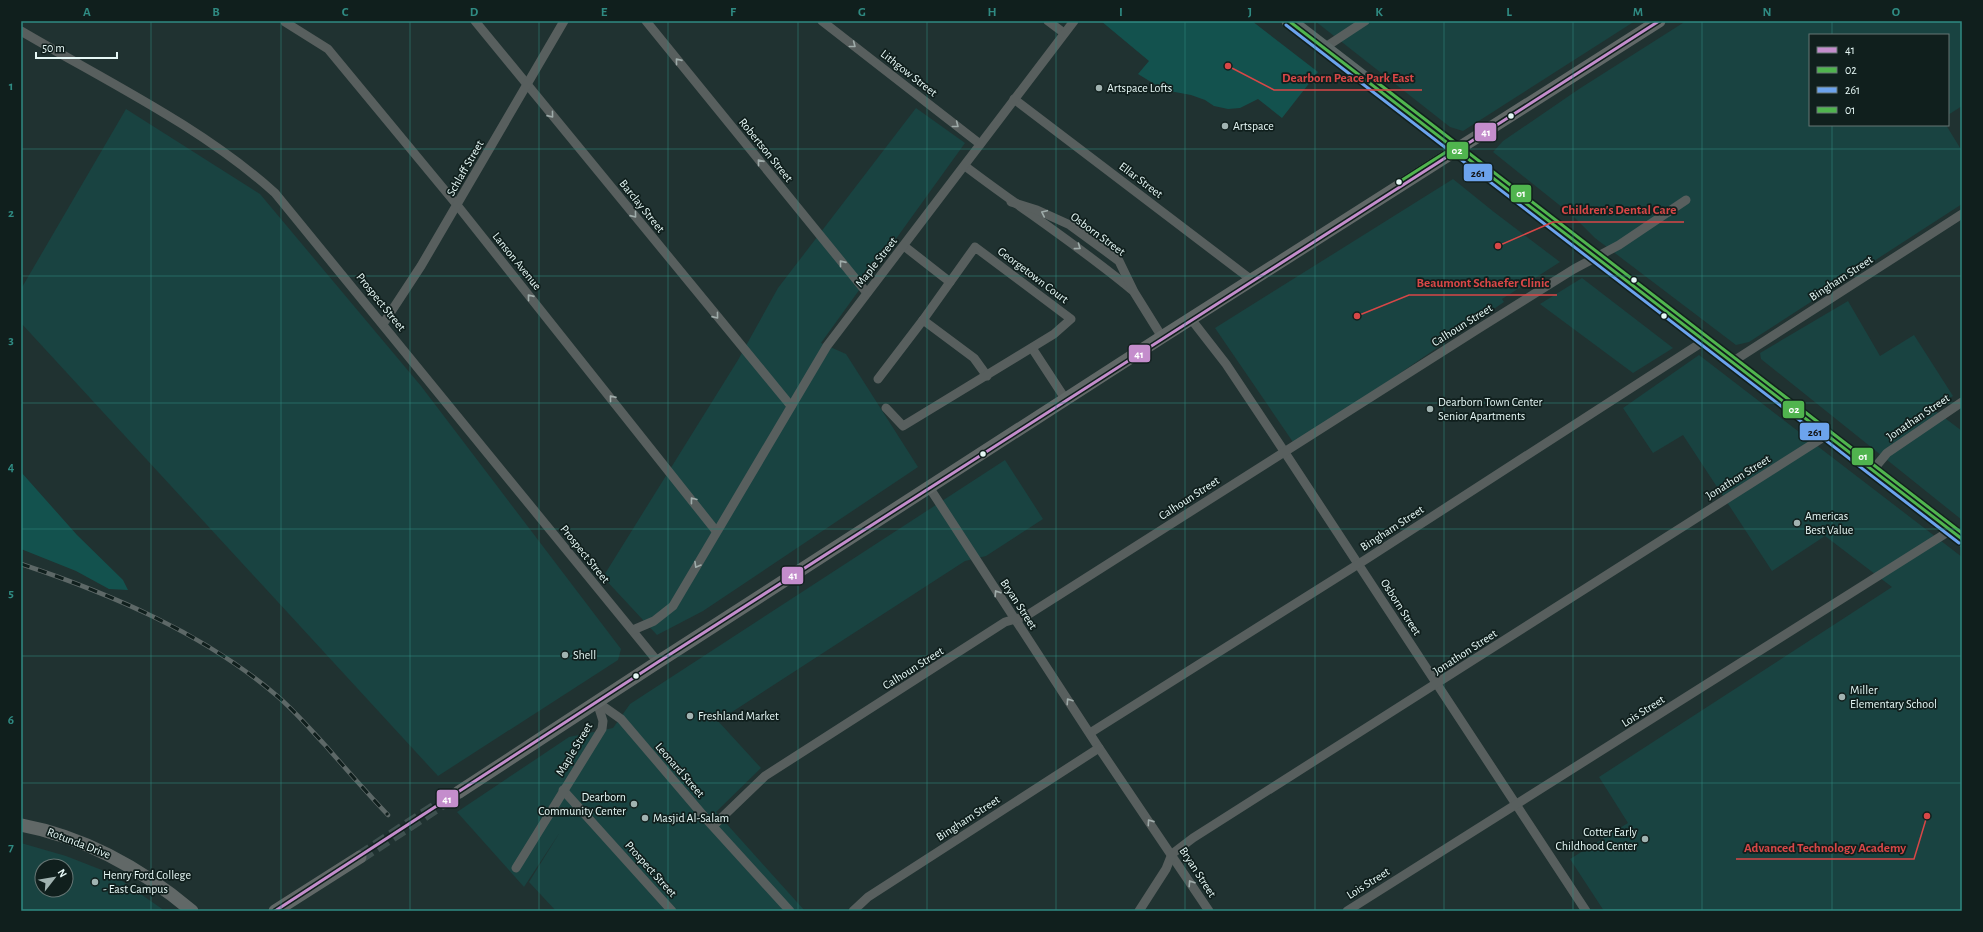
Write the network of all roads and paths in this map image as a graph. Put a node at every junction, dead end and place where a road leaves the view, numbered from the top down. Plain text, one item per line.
1 (286, 21) edge
2 (475, 21) edge
3 (564, 21) edge
4 (646, 21) edge
5 (822, 21) edge
6 (1048, 21) edge
7 (1074, 21) edge
8 (1289, 21) edge
9 (1365, 21) edge
10 (1659, 21) edge
11 (21, 31) edge
12 (1064, 33) junction
13 (1324, 48) junction
14 (527, 84) junction
15 (1014, 99) junction
16 (980, 144) junction
17 (1457, 151) junction
18 (965, 166) junction
19 (1686, 200) dead end
20 (1011, 202) junction
21 (457, 205) junction
22 (1962, 214) edge
23 (904, 246) junction
24 (1596, 258) junction
25 (1253, 281) junction
26 (950, 282) junction
27 (1134, 292) junction
28 (867, 293) junction
29 (1192, 319) junction
30 (923, 320) junction
31 (383, 324) junction
32 (1162, 337) junction
33 (1704, 341) junction
34 (1032, 348) junction
35 (1732, 362) junction
36 (987, 376) junction
37 (878, 379) dead end
38 (1066, 400) junction
39 (1962, 402) edge
40 (790, 406) junction
41 (886, 408) dead end
42 (1827, 435) junction
43 (1284, 451) junction
44 (1872, 471) junction
45 (929, 487) junction
46 (716, 531) junction
47 (1956, 535) edge
48 (1358, 564) junction
49 (1014, 620) junction
50 (633, 630) junction
51 (658, 662) junction
52 (1437, 684) junction
53 (597, 702) junction
54 (1090, 733) junction
55 (1099, 748) junction
56 (563, 790) junction
57 (459, 792) tunnel mouth
58 (1517, 805) junction
59 (21, 825) edge
60 (713, 826) junction
61 (1172, 854) junction
62 (360, 857) tunnel mouth
63 (516, 868) dead end
64 (192, 911) edge
65 (275, 911) edge
66 (672, 911) edge
67 (790, 911) edge
68 (853, 911) edge
69 (1139, 911) edge
70 (1209, 911) edge
71 (1347, 911) edge
72 (1586, 911) edge

1 - 21 street, Lanson Avenue
2 - 14 street, Barclay Street
3 - 14 street, Schlaff Street
28 -> 4 street, Robertson Street
5 -> 16 street, Lithgow Street
6 - 12 street
7 - 12 street, Maple Street
8 - 13 main road
9 - 13 street
10 - 17 main road
11 - 31 street, Prospect Street
12 - 15 street, Maple Street
13 - 17 main road
14 - 21 street, Schlaff Street
14 -> 40 street, Barclay Street
15 - 16 street, Maple Street
15 - 25 street, Ellar Street
16 - 18 street, Maple Street
17 - 24 main road
17 - 25 main road
18 - 20 street, Osborn Street
18 - 23 street, Maple Street
19 - 24 street, Calhoun Street
20 -> 27 street, Osborn Street
27 -> 20 street, Osborn Street
21 - 31 street, Schlaff Street
46 -> 21 street, Lanson Avenue
22 - 35 street, Bingham Street
23 - 26 street
23 - 28 street, Maple Street
24 - 33 main road
24 - 43 street, Calhoun Street
25 - 29 main road
26 - 30 street, Georgetown Court
26 - 34 street, Georgetown Court
27 - 32 street, Osborn Street
28 - 40 street, Maple Street
29 - 32 main road
29 - 43 street, Osborn Street
30 - 36 street
30 - 37 street, Georgetown Court
31 - 50 street, Prospect Street
32 - 38 main road
33 - 35 main road
33 - 48 street, Bingham Street
34 - 36 street, Georgetown Court
34 - 38 street
35 - 42 main road
36 - 41 street, Georgetown Court
38 - 45 main road
39 - 44 street, Jonathan Street
40 - 46 street, Maple Street
42 - 44 main road
42 - 52 street, Jonathon Street
43 - 48 street, Osborn Street
43 - 49 street, Calhoun Street
44 - 47 main road
49 -> 45 street, Bryan Street
45 - 51 main road
46 -> 50 street, Maple Street
47 - 58 street, Lois Street
48 - 52 street, Osborn Street
48 - 54 street, Bingham Street
54 -> 49 street, Bryan Street
49 - 60 street, Calhoun Street
50 - 51 street, Prospect Street
51 - 53 main road
52 - 58 street, Osborn Street
52 - 61 street, Jonathon Street
53 - 56 street, Maple Street
53 - 57 main road
53 - 60 street, Leonard Street
54 - 55 street, Bryan Street
61 -> 55 street, Bryan Street
55 - 68 street, Bingham Street
56 - 63 street, Maple Street
56 - 66 street, Prospect Street
58 - 71 street, Lois Street
58 - 72 street, Osborn Street
59 - 64 main road, Rotunda Drive
60 - 67 street, Leonard Street
61 - 69 street, Jonathon Street
70 -> 61 street, Bryan Street
62 - 65 main road

